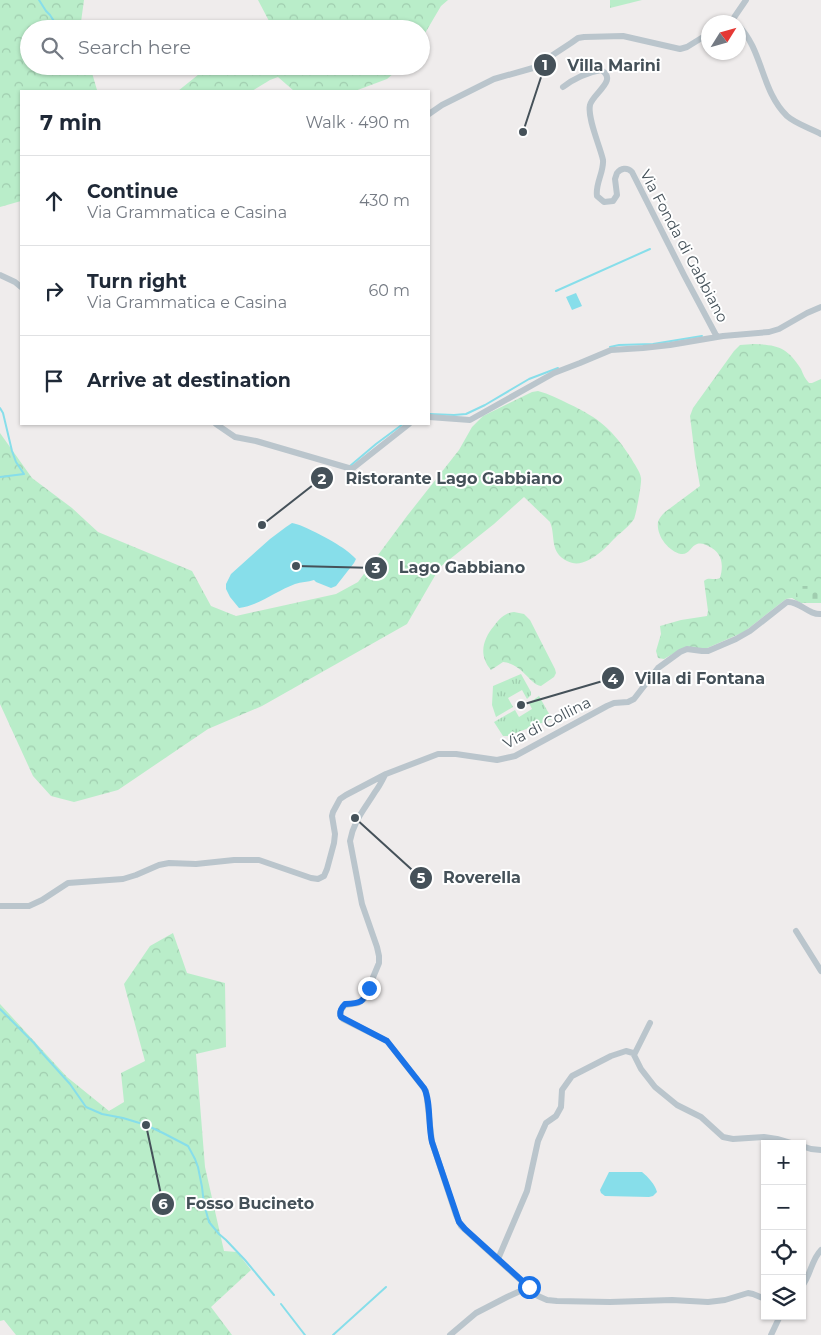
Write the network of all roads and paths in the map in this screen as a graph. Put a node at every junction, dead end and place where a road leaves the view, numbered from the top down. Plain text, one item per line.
1 (746, 0) edge
2 (738, 15) edge
3 (746, 33) edge
4 (701, 38) edge
5 (563, 87) dead end
6 (430, 113) edge
7 (821, 134) edge
8 (0, 275) edge
9 (20, 286) edge
10 (821, 307) edge
11 (717, 337) junction
12 (430, 417) edge
13 (217, 425) edge
14 (408, 425) edge
15 (821, 614) edge
16 (386, 774) junction
17 (0, 906) edge
18 (796, 931) dead end
19 (821, 971) edge
20 (650, 1023) dead end
21 (634, 1055) junction
22 (780, 1140) edge
23 (806, 1147) edge
24 (821, 1150) edge
25 (821, 1250) edge
26 (498, 1259) junction
27 (806, 1280) edge
28 (529, 1287) junction
29 (761, 1297) edge
30 (778, 1320) edge
31 (450, 1335) edge
32 (771, 1335) edge

1 - 2 street
3 - 7 street
4 - 6 street
5 - 11 street, Via Fonda di Gabbiano
8 - 9 street
10 - 11 street
11 - 12 street
13 - 14 street
15 - 16 street, Via di Collina
16 - 17 street, Via di Collina
16 - 26 street
18 - 19 street
20 - 21 street
21 - 22 street
21 - 26 street
23 - 24 street
25 - 27 street
26 - 28 street
28 - 29 street
28 - 31 street
30 - 32 street

